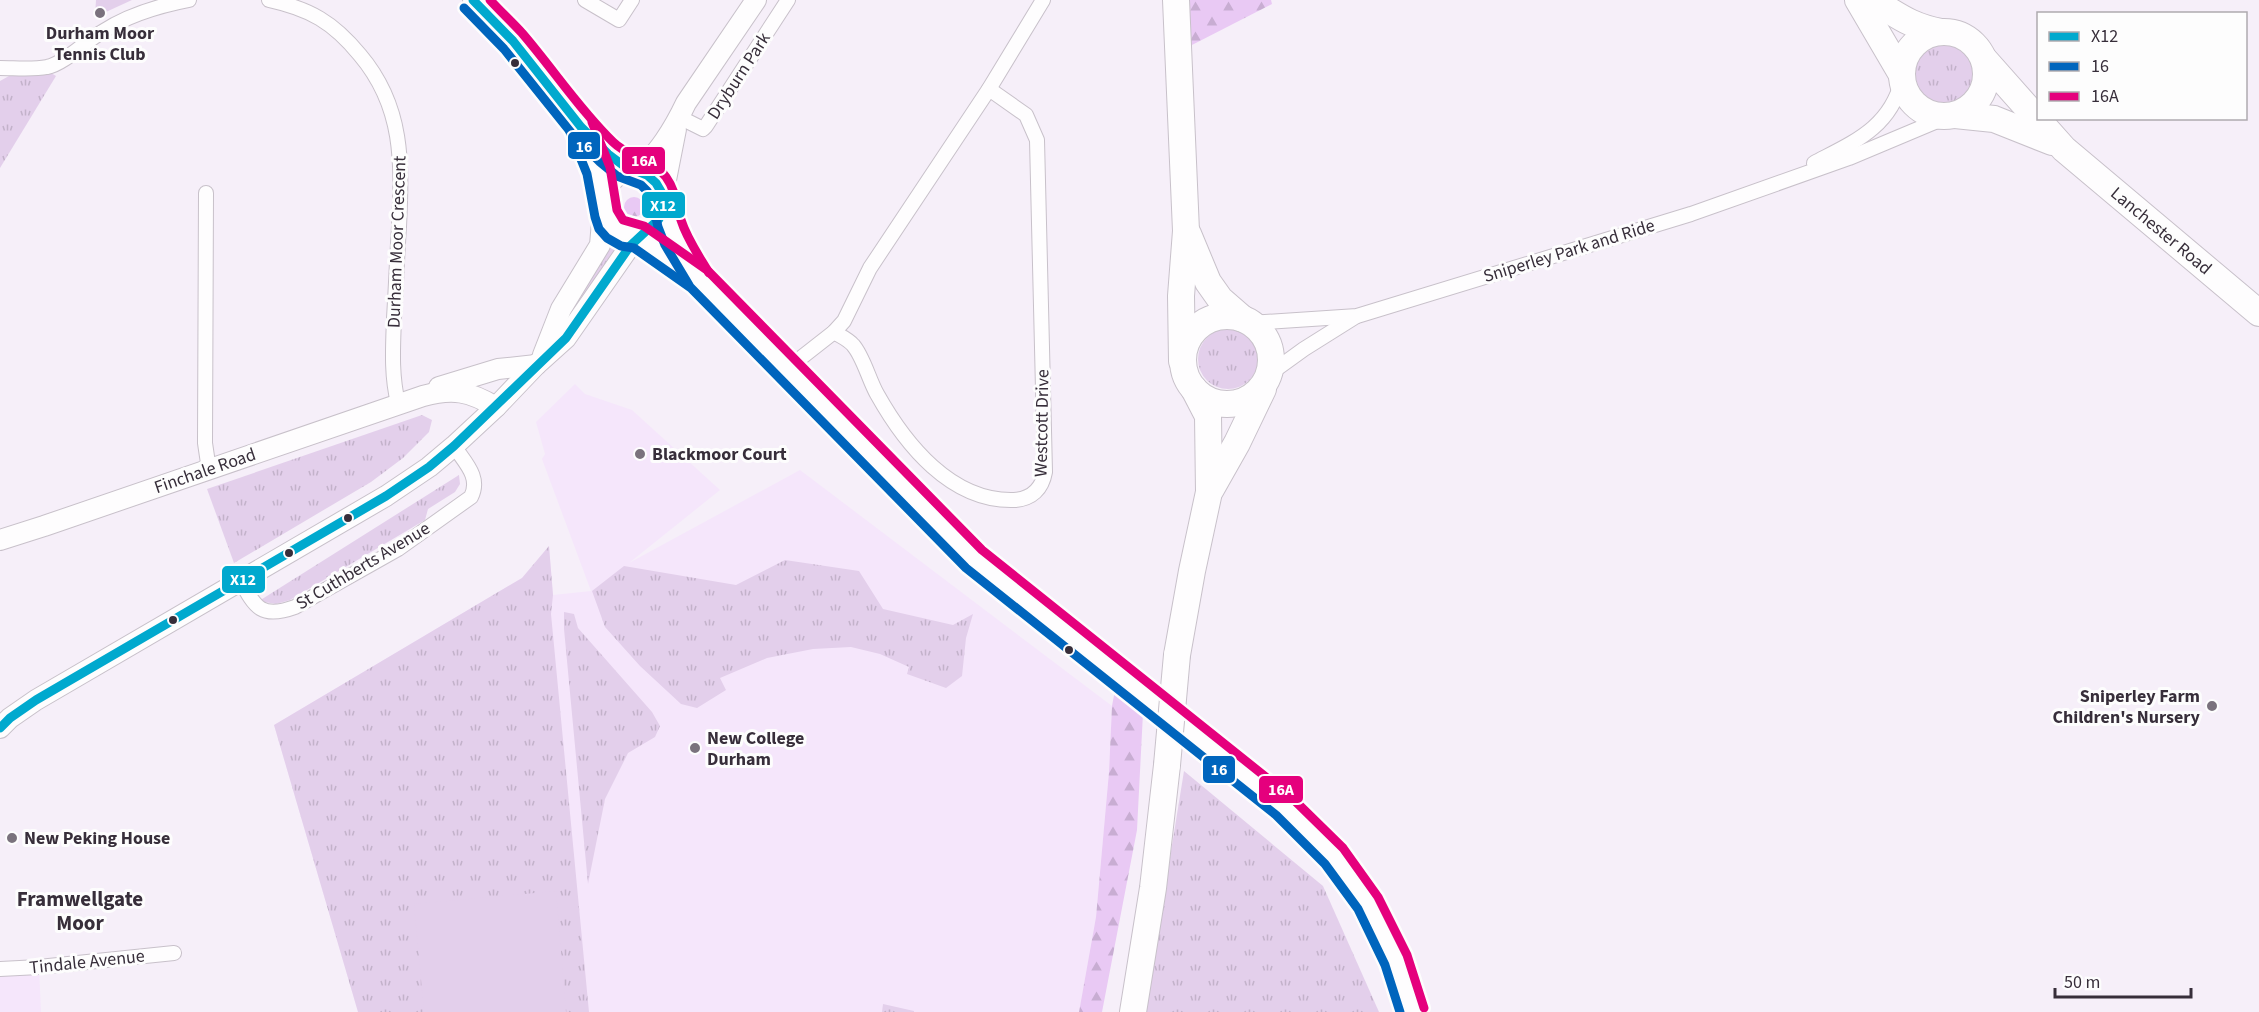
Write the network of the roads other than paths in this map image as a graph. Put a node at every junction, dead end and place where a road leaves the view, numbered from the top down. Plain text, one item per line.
1 (189, 0) edge
2 (269, 0) edge
3 (473, 0) edge
4 (585, 0) edge
5 (632, 0) edge
6 (756, 0) edge
7 (788, 0) edge
8 (1043, 0) edge
9 (1176, 0) edge
10 (1858, 0) edge
11 (1872, 0) edge
12 (1941, 32) junction
13 (1984, 59) junction
14 (0, 68) edge
15 (1902, 77) junction
16 (989, 89) junction
17 (1952, 115) junction
18 (679, 119) junction
19 (2037, 119) edge
20 (2038, 120) edge
21 (581, 127) junction
22 (2064, 149) junction
23 (634, 170) junction
24 (1780, 181) junction
25 (206, 193) dead end
26 (663, 199) junction
27 (603, 204) junction
28 (1186, 231) junction
29 (638, 236) junction
30 (699, 279) junction
31 (2259, 313) edge
32 (1357, 316) junction
33 (1247, 321) junction
34 (834, 332) junction
35 (1182, 361) junction
36 (538, 363) junction
37 (788, 368) junction
38 (1267, 378) junction
39 (1194, 389) junction
40 (404, 402) junction
41 (496, 407) junction
42 (454, 446) junction
43 (209, 470) junction
44 (1209, 492) junction
45 (0, 540) edge
46 (241, 581) junction
47 (0, 728) edge
48 (174, 953) dead end
49 (0, 969) edge
50 (1133, 1012) edge
51 (1413, 1012) edge

1 - 14 street
2 - 40 street, Durham Moor Crescent
3 - 21 street
4 - 5 street
6 - 18 street, Dryburn Park
7 - 18 street, Dryburn Park
8 - 16 street
9 - 28 highway
10 - 15 highway
11 - 12 highway
12 - 13 highway
12 - 15 highway
13 - 17 highway
13 - 19 highway
15 - 17 highway
15 - 24 street
16 - 34 street
16 - 34 street, Westcott Drive
17 - 22 highway
17 - 24 street
18 - 23 street, Dryburn Park
18 - 26 street, Dryburn Park
20 - 22 highway
21 - 23 street
21 - 27 street
22 - 31 highway, Lanchester Road
23 - 26 street
23 - 27 street
24 - 32 street, Sniperley Park and Ride
25 - 43 street
26 - 29 street
26 - 30 street
27 - 29 street
27 - 36 street
28 - 33 highway
28 - 35 highway
29 - 30 street
29 - 36 street
30 - 37 street
32 - 33 street
32 - 38 street
33 - 35 highway
33 - 38 highway
34 - 37 street
35 - 39 highway
36 - 40 street, Finchale Road
36 - 41 street
37 - 51 street
38 - 39 highway
38 - 44 highway
39 - 44 highway
40 - 41 street, Finchale Road
40 - 43 street, Finchale Road
41 - 42 street
42 - 46 street
42 - 46 street, St Cuthberts Avenue
43 - 45 street, Finchale Road
44 - 50 highway, bridge
46 - 47 street
48 - 49 street, Tindale Avenue

